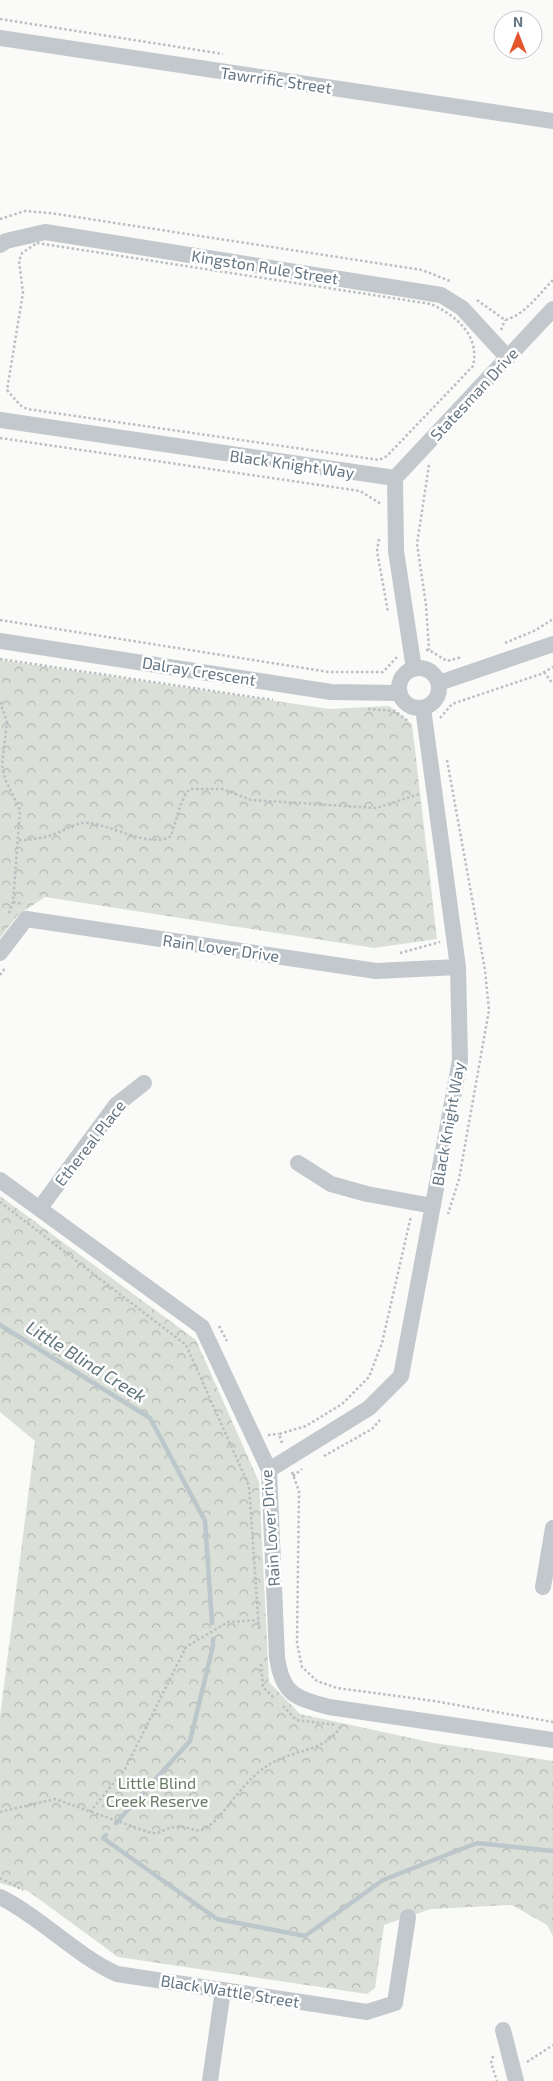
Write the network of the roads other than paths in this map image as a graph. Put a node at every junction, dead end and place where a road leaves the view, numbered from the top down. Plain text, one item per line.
1 (0, 38) edge
2 (553, 122) edge
3 (0, 246) edge
4 (553, 309) edge
5 (508, 358) junction
6 (0, 420) edge
7 (394, 478) junction
8 (0, 641) edge
9 (551, 650) edge
10 (407, 660) junction
11 (439, 684) junction
12 (400, 693) junction
13 (423, 708) junction
14 (0, 952) edge
15 (452, 968) junction
16 (144, 1083) dead end
17 (298, 1163) dead end
18 (0, 1180) edge
19 (433, 1206) junction
20 (40, 1208) junction
21 (269, 1470) junction
22 (552, 1537) edge
23 (543, 1587) dead end
24 (553, 1740) edge
25 (0, 1897) edge
26 (408, 1917) dead end
27 (223, 1990) junction
28 (503, 2030) dead end
29 (515, 2076) edge
30 (210, 2081) edge

1 - 2 street, Tawrrific Street
3 - 5 street, Kingston Rule Street
4 - 5 street, Statesman Drive
5 - 7 street, Statesman Drive
6 - 7 street, Black Knight Way
7 - 10 street
8 - 12 street, Dalray Crescent
9 - 11 street
10 - 11 street
10 - 12 street
11 - 13 street
12 - 13 street
13 - 15 street, Black Knight Way
14 - 15 street, Rain Lover Drive
15 - 19 street, Black Knight Way
16 - 20 street, Ethereal Place
17 - 19 street
18 - 20 street, Rain Lover Drive
19 - 21 street, Black Knight Way
20 - 21 street, Rain Lover Drive
21 - 24 street, Rain Lover Drive
22 - 23 street
25 - 27 street, Black Wattle Street
26 - 27 street, Black Wattle Street
27 - 30 street
28 - 29 street

